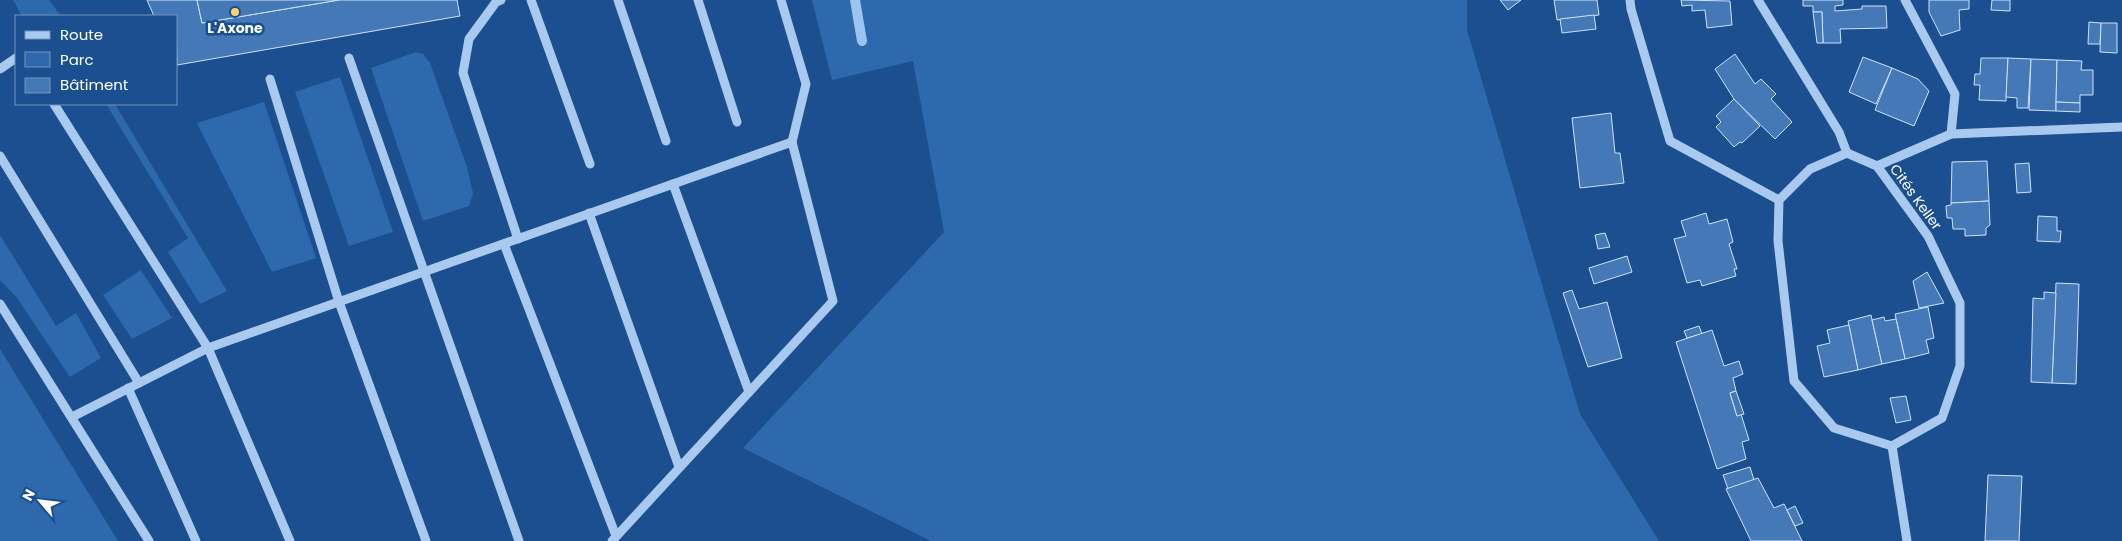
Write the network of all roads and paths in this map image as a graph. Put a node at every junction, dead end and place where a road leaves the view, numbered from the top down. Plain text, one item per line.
1 (501, 0) edge
2 (531, 0) edge
3 (618, 0) edge
4 (698, 0) edge
5 (781, 0) edge
6 (1630, 0) edge
7 (1758, 0) edge
8 (1905, 0) edge
9 (349, 58) dead end
10 (15, 59) edge
11 (0, 69) edge
12 (270, 79) dead end
13 (55, 105) edge
14 (737, 122) dead end
15 (2122, 127) edge
16 (1951, 134) junction
17 (666, 141) dead end
18 (792, 142) junction
19 (1846, 153) junction
20 (0, 156) edge
21 (590, 164) dead end
22 (1877, 166) junction
23 (673, 184) junction
24 (1780, 200) junction
25 (589, 213) junction
26 (518, 239) junction
27 (504, 244) junction
28 (424, 272) junction
29 (339, 302) junction
30 (0, 304) edge
31 (208, 348) junction
32 (139, 383) junction
33 (128, 388) junction
34 (749, 392) junction
35 (72, 417) junction
36 (1892, 446) junction
37 (680, 467) junction
38 (614, 539) edge
39 (149, 541) edge
40 (196, 541) edge
41 (290, 541) edge
42 (426, 541) edge
43 (519, 541) edge
44 (1907, 541) edge

1 - 26 street
2 - 21 street
3 - 17 street
4 - 14 street
5 - 18 street
6 - 24 street
7 - 19 street
8 - 16 street
9 - 28 street
10 - 11 street
12 - 29 street
13 - 31 street
15 - 16 street, Cités Keller
16 - 22 street, Cités Keller
18 - 23 street
18 - 34 street
19 - 22 street, Cités Keller
19 - 24 street
20 - 32 street
22 - 36 street, Cités Keller
23 - 25 street
23 - 34 street
24 - 36 street
25 - 26 street
25 - 37 street
26 - 27 street
27 - 28 street
27 - 38 street
28 - 29 street
28 - 43 street
29 - 31 street
29 - 42 street
30 - 35 street
31 - 32 street
31 - 41 street
32 - 33 street
33 - 35 street
33 - 40 street
34 - 37 street
35 - 39 street
36 - 44 street
37 - 38 street

